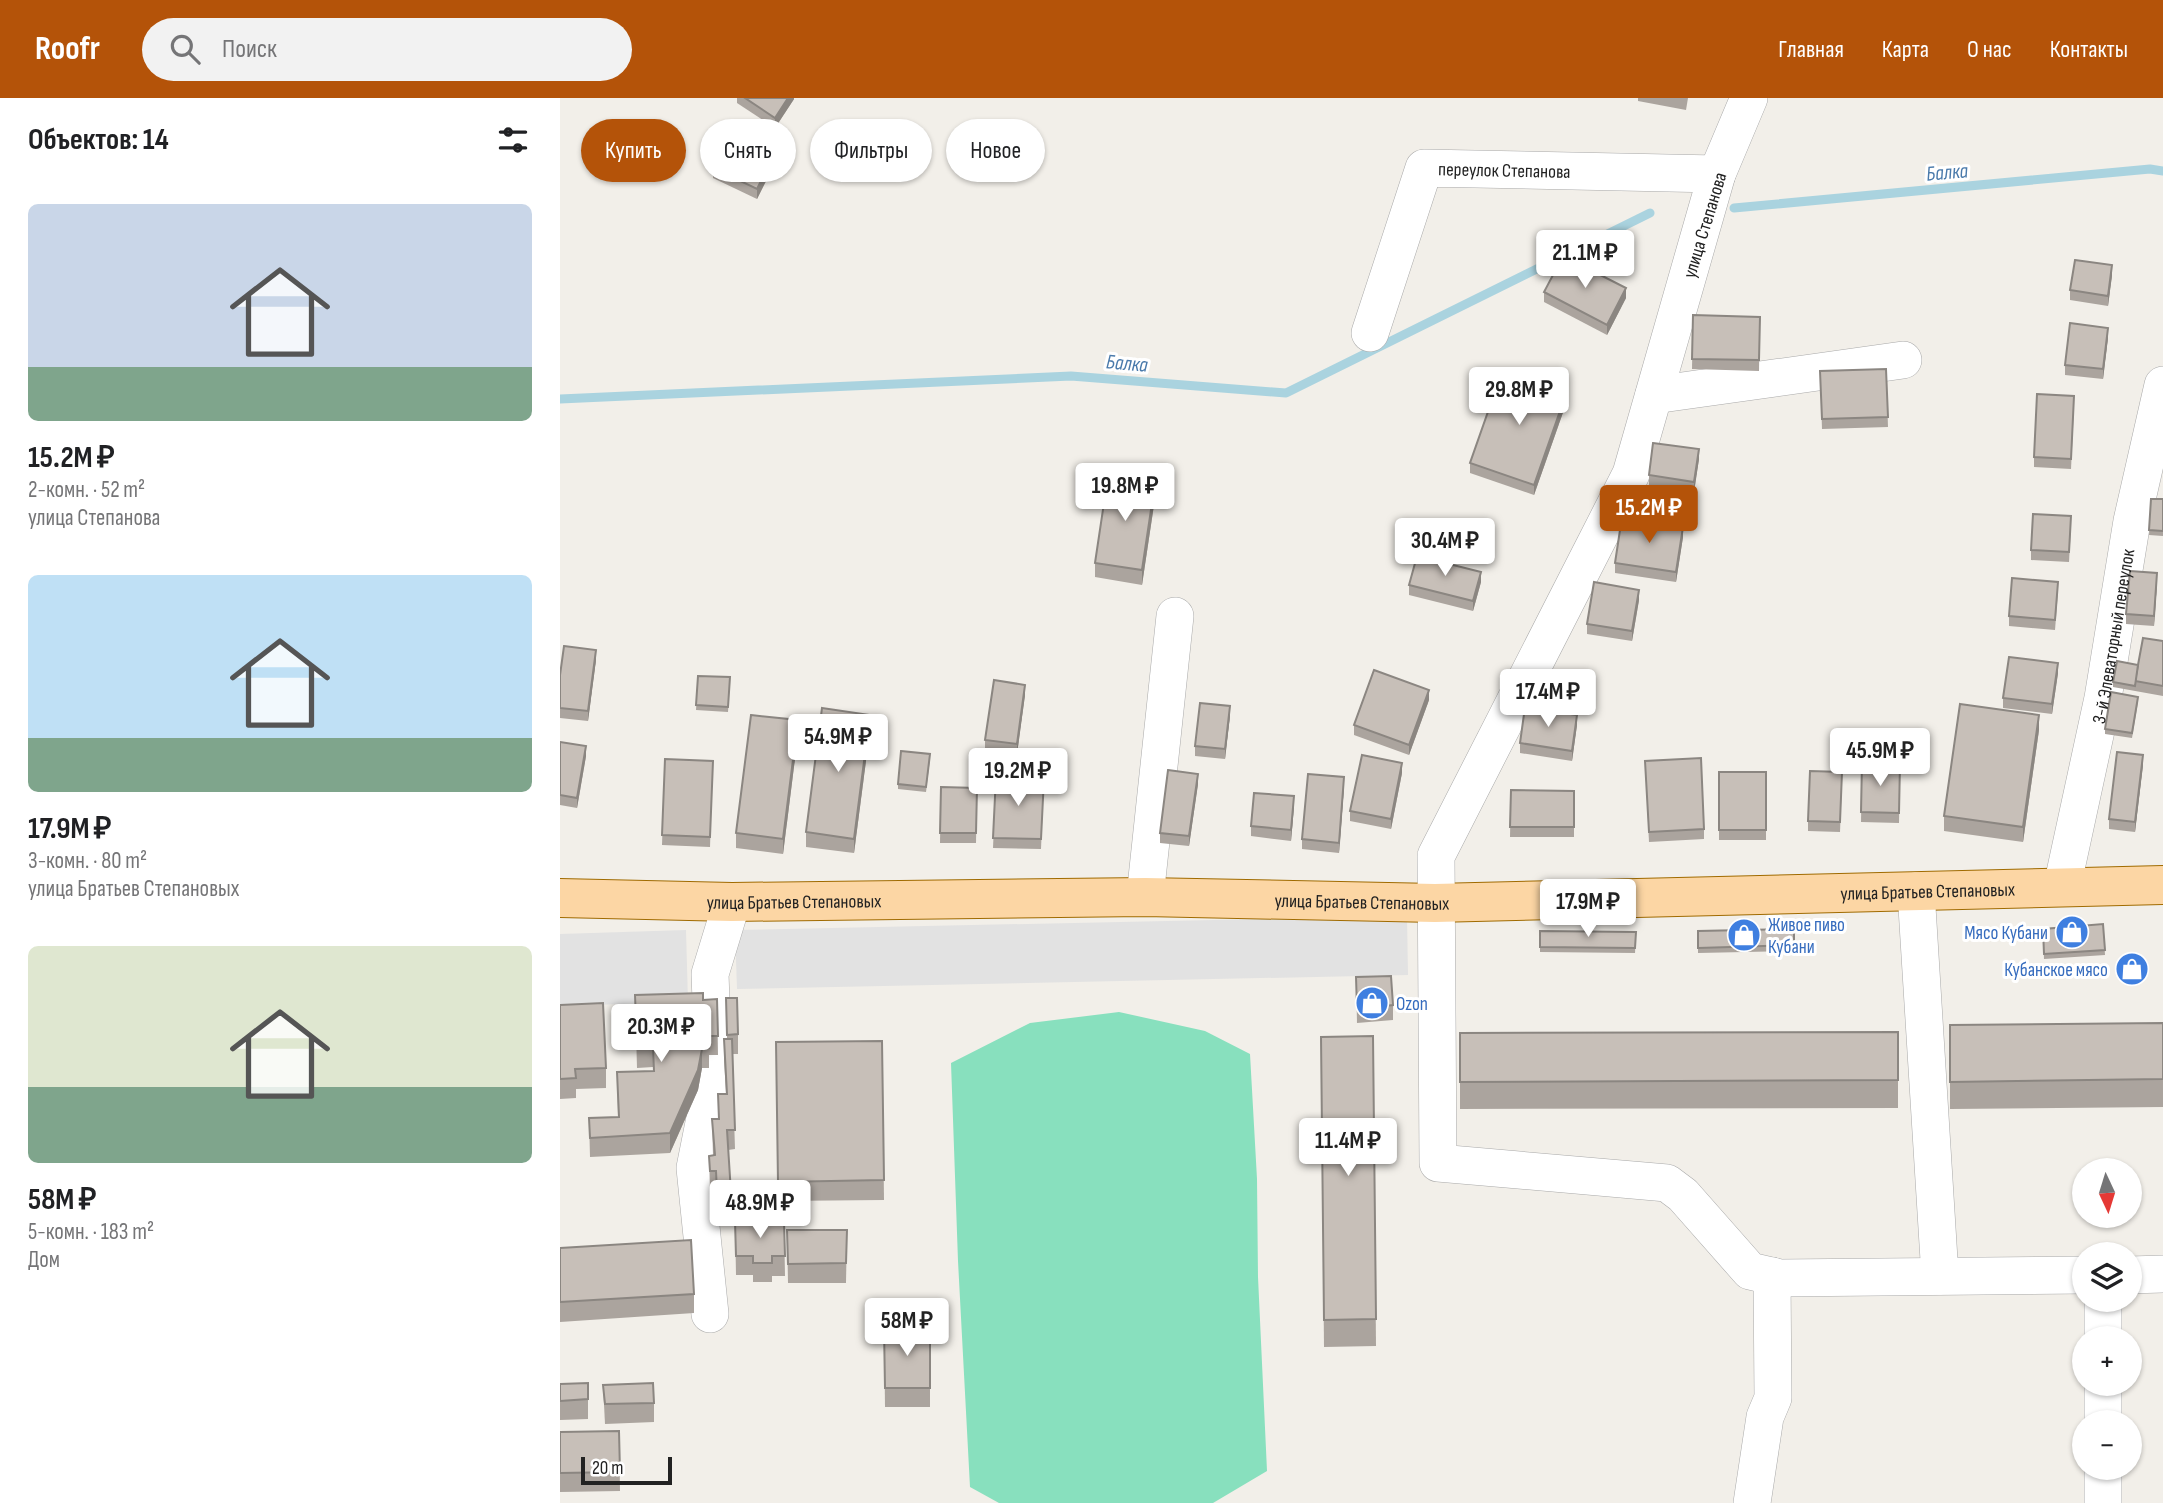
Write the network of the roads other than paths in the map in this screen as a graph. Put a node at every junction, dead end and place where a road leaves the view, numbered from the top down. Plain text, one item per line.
1 (1749, 98) edge
2 (1717, 174) junction
3 (1370, 333) dead end
4 (1903, 360) dead end
5 (2163, 385) edge
6 (1654, 395) junction
7 (1175, 616) dead end
8 (2163, 885) edge
9 (2062, 887) junction
10 (1916, 891) junction
11 (1145, 897) junction
12 (560, 898) edge
13 (732, 902) junction
14 (1435, 902) junction
15 (2163, 1274) edge
16 (2072, 1275) edge
17 (2142, 1275) edge
18 (1772, 1276) junction
19 (1940, 1276) junction
20 (710, 1314) dead end
21 (2103, 1480) edge
22 (1752, 1503) edge
23 (2103, 1503) edge

1 - 2 street, улица Степанова
2 - 3 street, переулок Степанова
2 - 6 street, улица Степанова
4 - 6 street
5 - 9 street, 3-й Элеваторный переулок
6 - 14 street, улица Степанова
7 - 11 street
8 - 9 main road, улица Братьев Степановых
9 - 10 main road, улица Братьев Степановых
10 - 14 main road, улица Братьев Степановых
10 - 19 street
11 - 13 main road, улица Братьев Степановых
11 - 14 main road, улица Братьев Степановых
12 - 13 main road, улица Братьев Степановых
13 - 20 street
14 - 18 street, улица Степанова
15 - 17 street
16 - 19 street
18 - 19 street
18 - 22 street
21 - 23 street

